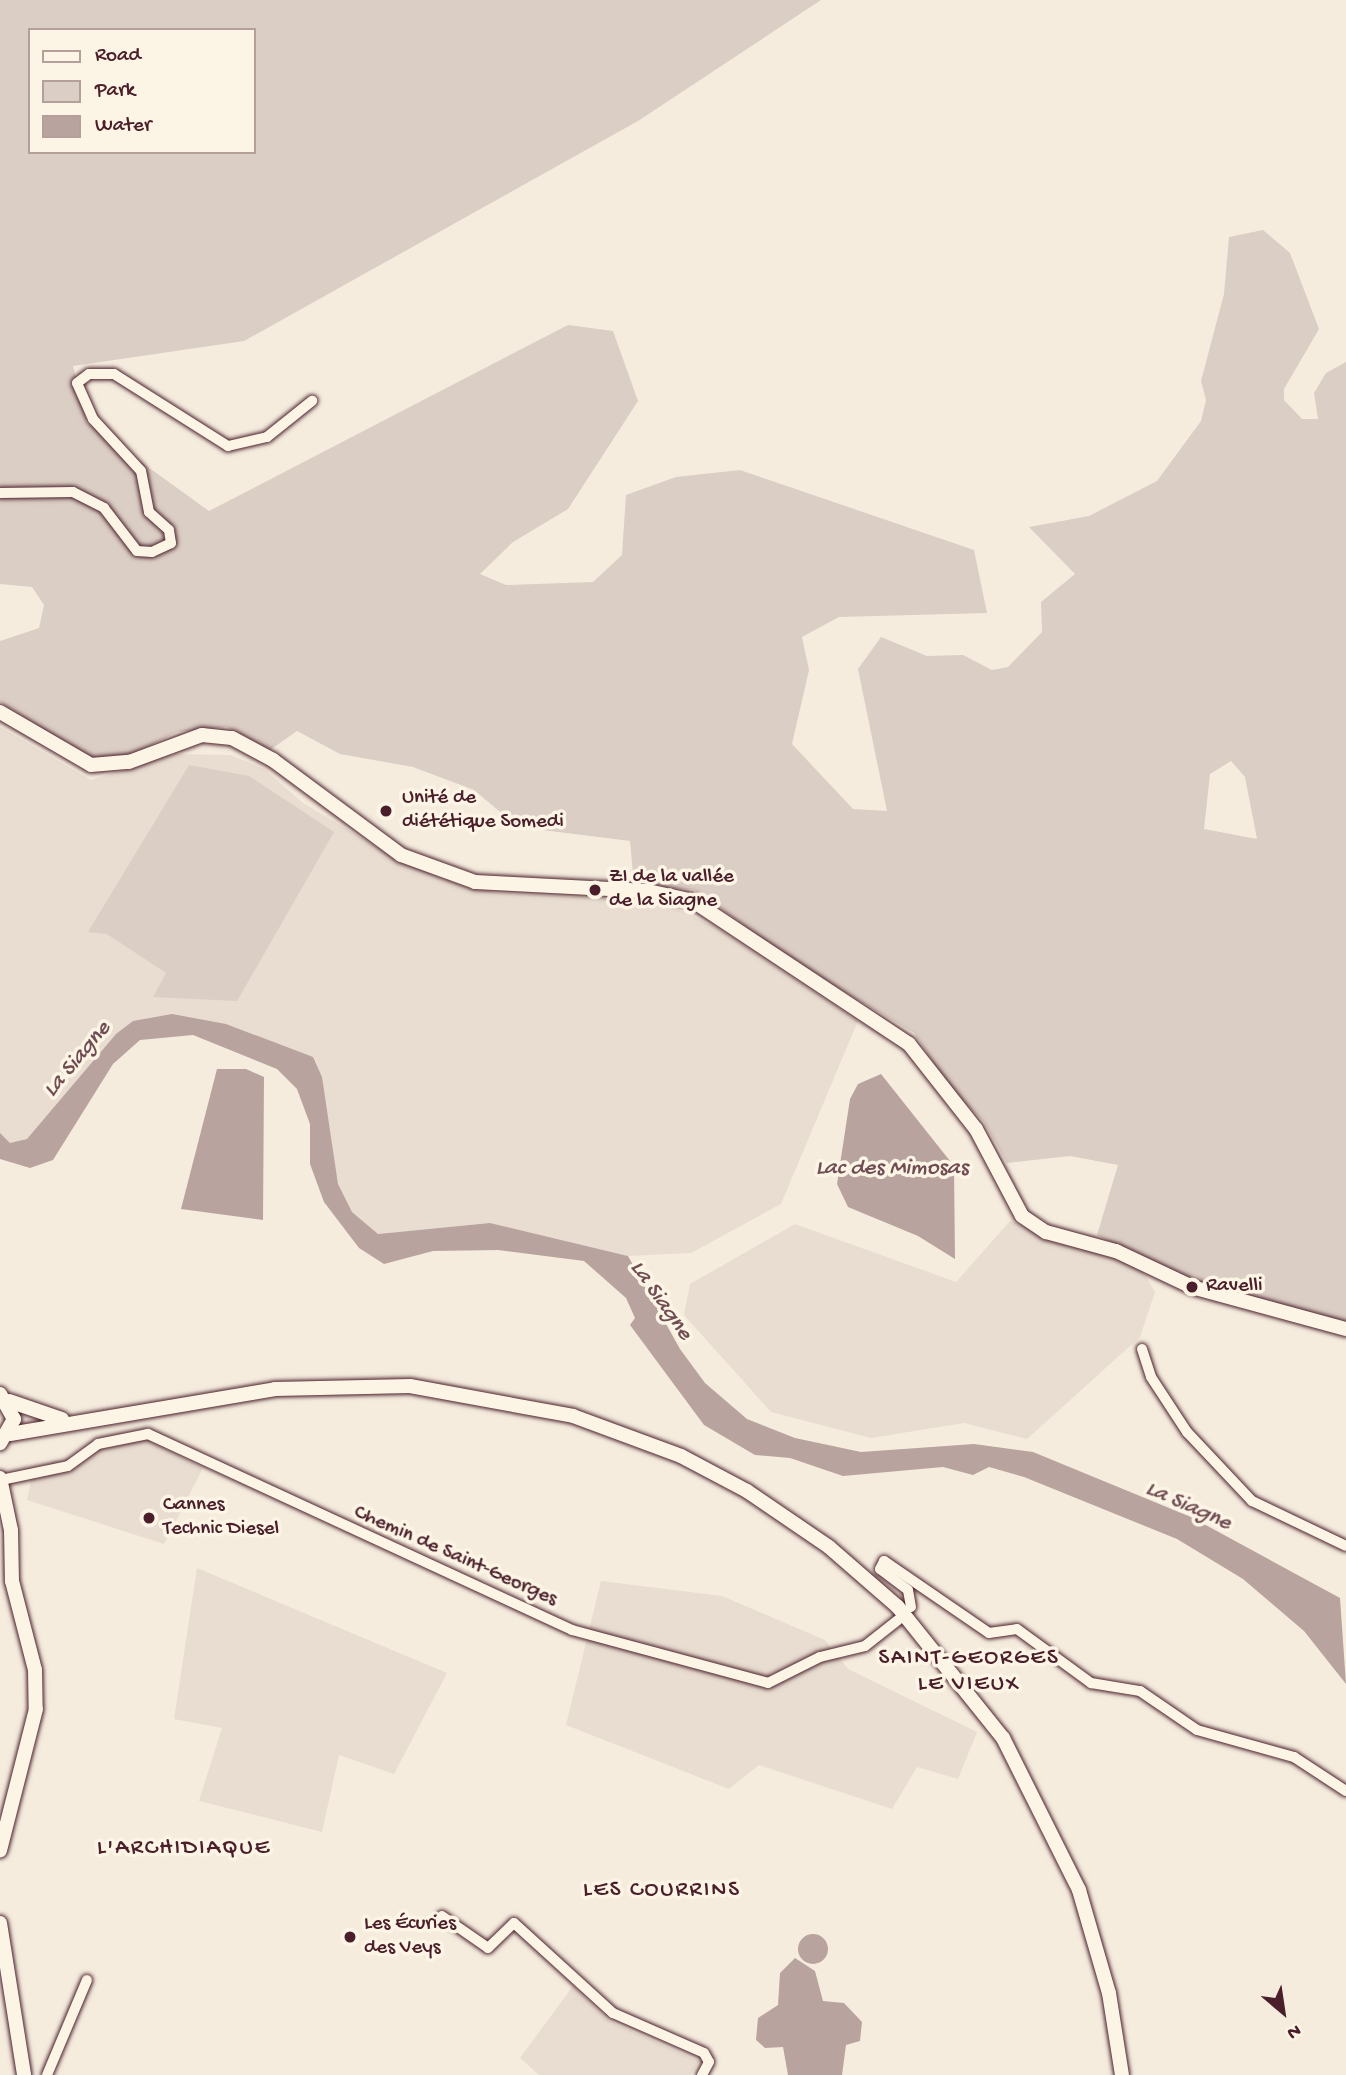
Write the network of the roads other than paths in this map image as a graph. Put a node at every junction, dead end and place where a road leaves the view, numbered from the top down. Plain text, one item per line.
1 (312, 401) dead end
2 (0, 493) edge
3 (0, 712) edge
4 (1346, 1329) edge
5 (1142, 1349) dead end
6 (3, 1396) edge
7 (84, 1420) junction
8 (3, 1443) edge
9 (0, 1468) edge
10 (0, 1479) edge
11 (1346, 1546) edge
12 (911, 1607) dead end
13 (898, 1620) dead end
14 (1346, 1791) edge
15 (0, 1850) edge
16 (442, 1916) dead end
17 (0, 1923) edge
18 (87, 1980) dead end
19 (24, 2075) edge
20 (47, 2075) edge
21 (702, 2075) edge
22 (1122, 2075) edge

1 - 2 street
3 - 4 street
5 - 11 street
6 - 7 street
6 - 8 street
7 - 8 street
7 - 22 street
9 - 10 street
10 - 13 street, Chemin de Saint-Georges
10 - 15 street
12 - 14 street
16 - 21 street
17 - 19 street
18 - 20 street

